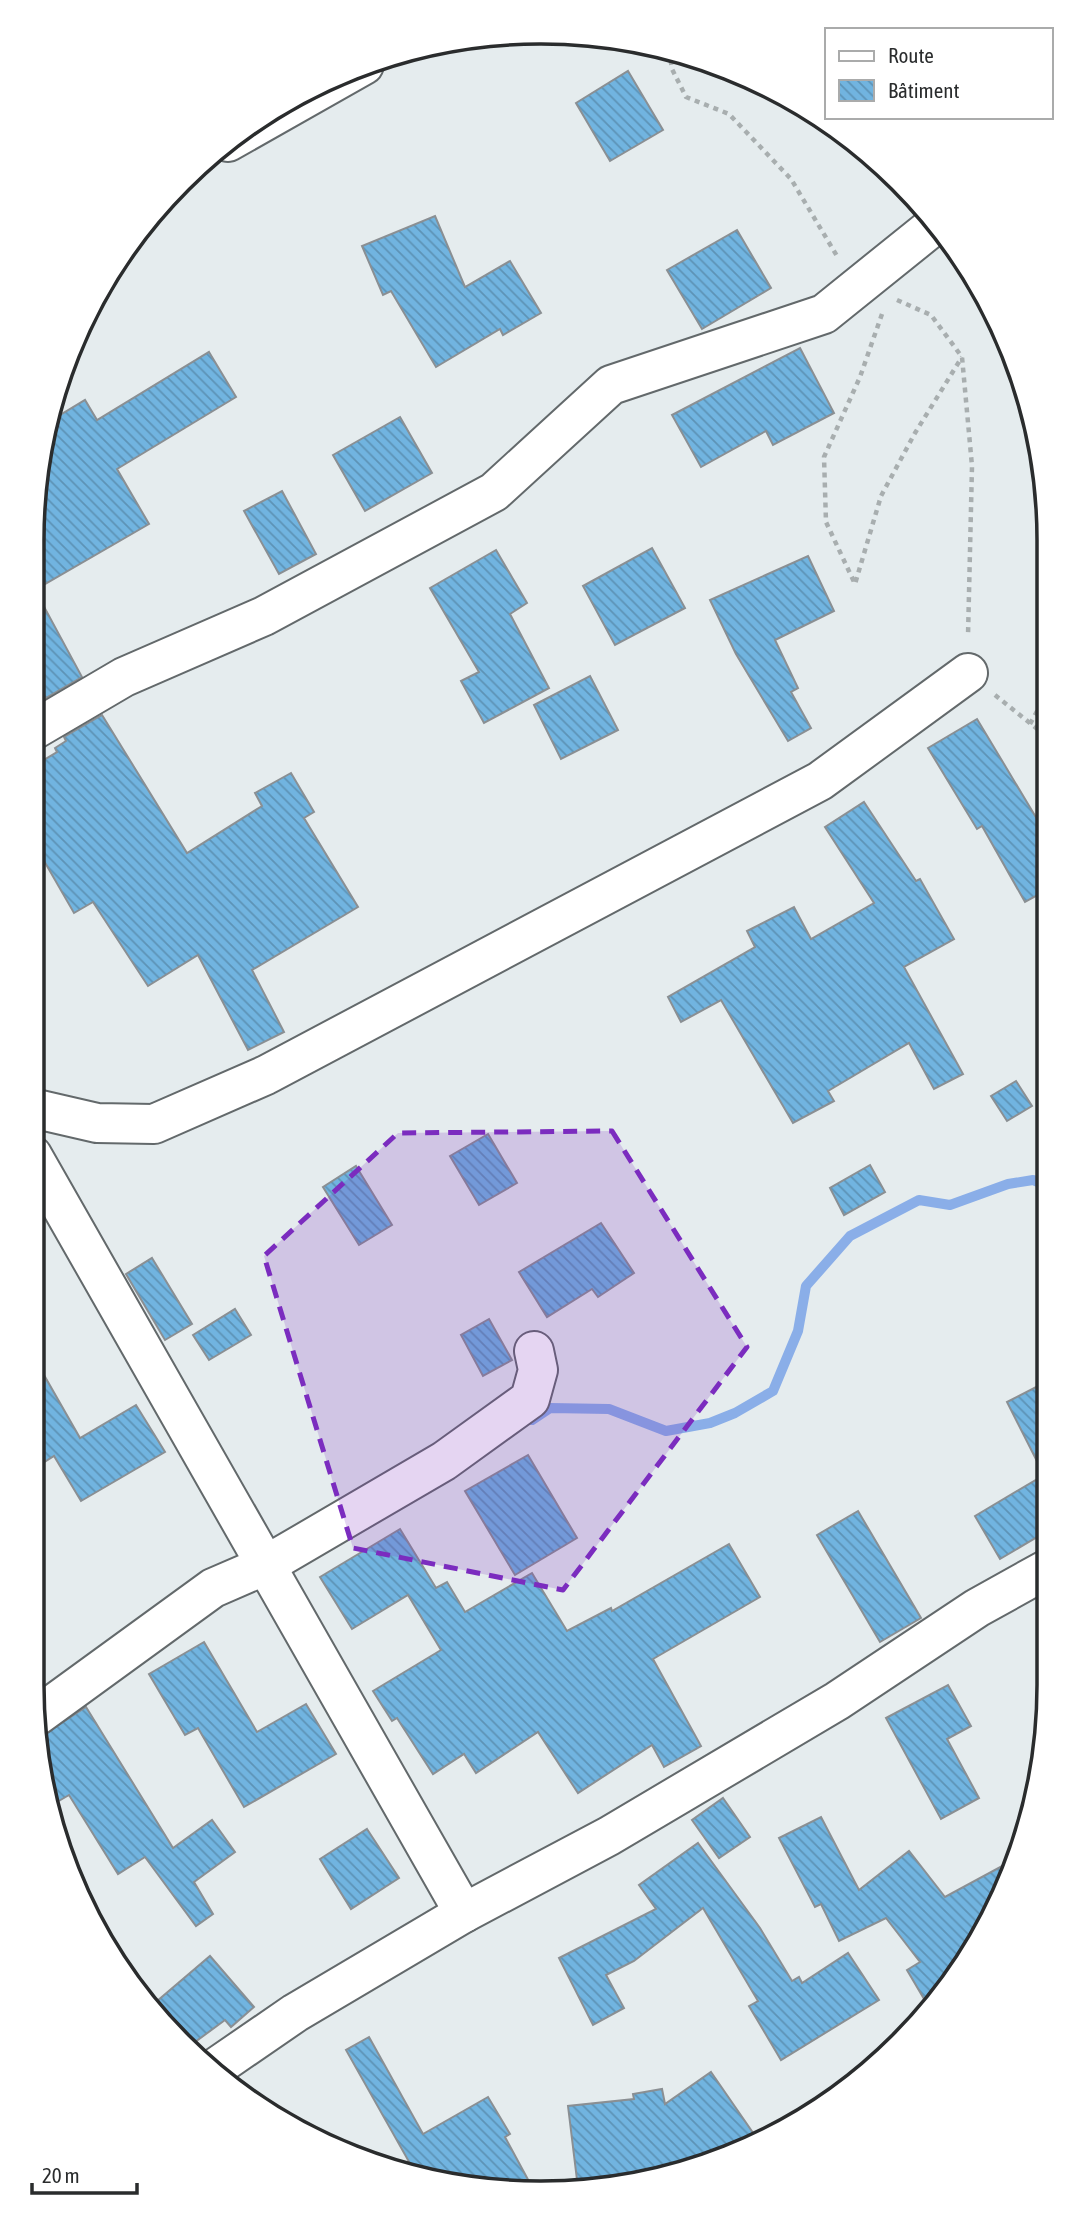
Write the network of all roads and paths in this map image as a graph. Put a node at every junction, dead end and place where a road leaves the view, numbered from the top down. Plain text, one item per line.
1 (671, 62) edge
2 (929, 231) edge
3 (877, 288) junction
4 (962, 357) junction
5 (968, 674) junction
6 (1037, 711) edge
7 (44, 724) edge
8 (1030, 724) junction
9 (1037, 729) edge
10 (44, 1111) edge
11 (44, 1176) edge
12 (534, 1351) dead end
13 (266, 1565) junction
14 (1037, 1575) edge
15 (45, 1710) edge
16 (464, 1913) junction
17 (220, 2064) edge

1 - 3 path
2 - 3 street
3 - 4 path
3 - 4 path
3 - 7 street
4 - 5 path
5 - 8 path
5 - 10 street
6 - 8 path
8 - 9 path
11 - 13 street
12 - 13 street
13 - 15 street
13 - 16 street
14 - 16 street
16 - 17 street

